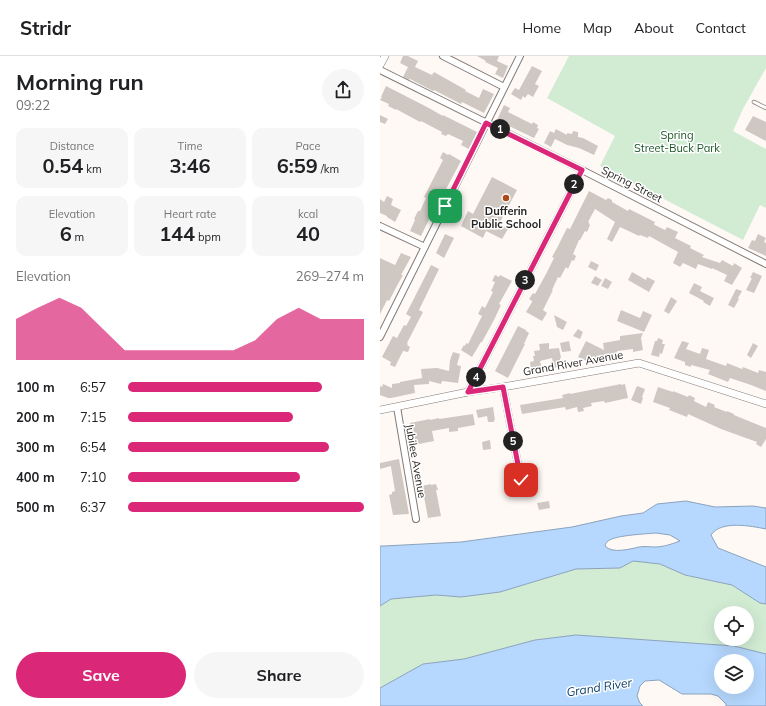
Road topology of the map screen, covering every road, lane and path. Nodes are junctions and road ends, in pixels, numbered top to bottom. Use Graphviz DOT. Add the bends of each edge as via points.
graph roads {
  1 [pos="385,56"];
  2 [pos="442,56"];
  3 [pos="520,56"];
  4 [pos="380,65"];
  5 [pos="380,70"];
  6 [pos="504,87"];
  7 [pos="754,102"];
  8 [pos="766,108"];
  9 [pos="486,123"];
  10 [pos="582,170"];
  11 [pos="380,226"];
  12 [pos="425,247"];
  13 [pos="766,264"];
  14 [pos="380,337"];
  15 [pos="503,387"];
  16 [pos="468,392"];
  17 [pos="766,404"];
  18 [pos="397,407"];
  19 [pos="380,410"];
  20 [pos="521,480"];
  21 [pos="416,519"];
  1 -- 4 [label="street"];
  2 -- 6 [label="street"];
  3 -- 6 [label="street"];
  5 -- 9 [label="street, Spring Street"];
  6 -- 9 [label="street"];
  7 -- 8 [label="lane"];
  9 -- 10 [label="street, Spring Street"];
  9 -- 12 [label="street"];
  10 -- 13 [label="street, Spring Street"];
  10 -- 16 [label="street"];
  11 -- 12 [label="street"];
  12 -- 14 [label="street"];
  15 -- 16 [label="street, Grand River Avenue"];
  15 -- 17 [label="street, Grand River Avenue" via="639,362"];
  15 -- 20 [label="street"];
  16 -- 18 [label="street, Grand River Avenue"];
  18 -- 19 [label="street, Grand River Avenue"];
  18 -- 21 [label="street, Jubilee Avenue"];
}
